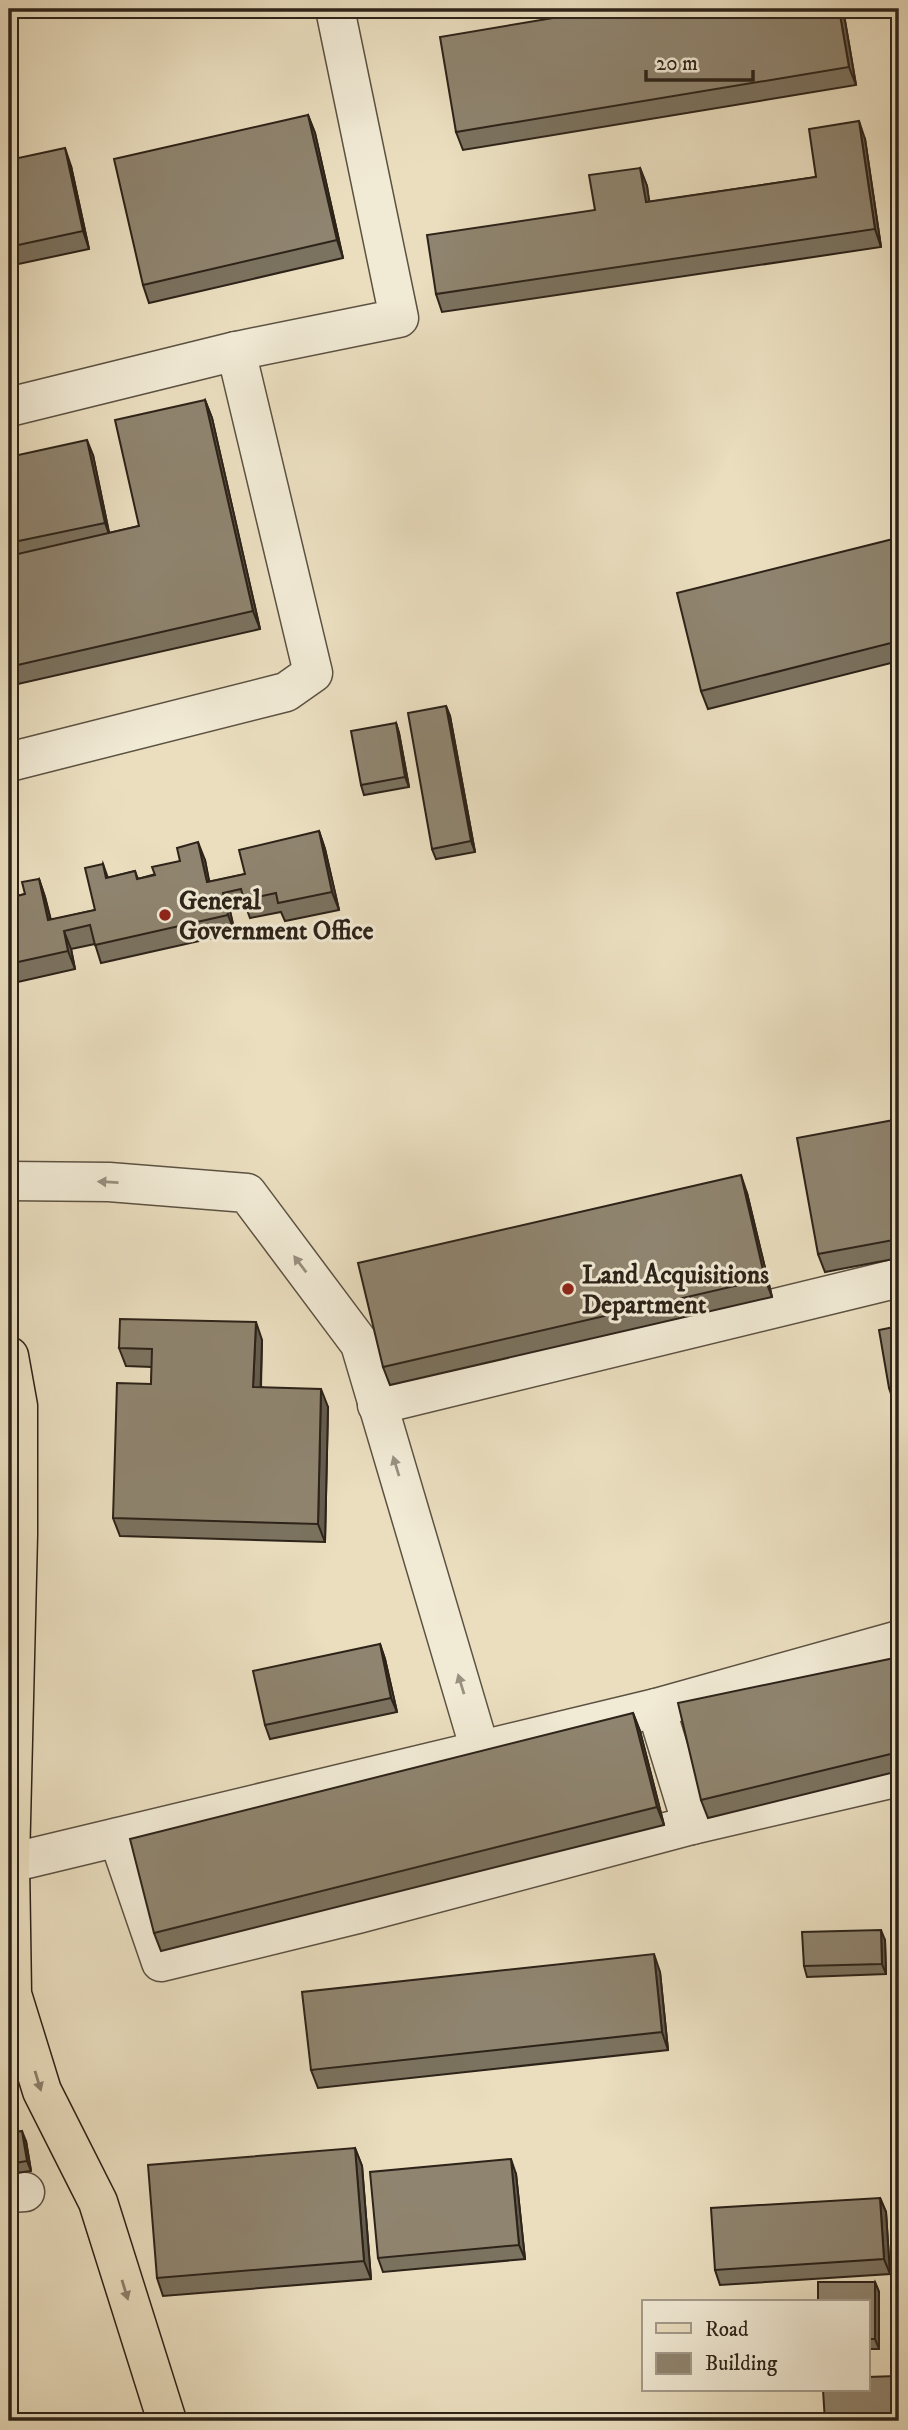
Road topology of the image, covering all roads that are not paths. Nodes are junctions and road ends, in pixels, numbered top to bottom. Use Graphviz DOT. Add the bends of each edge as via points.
graph roads {
  1 [pos="334,9"];
  2 [pos="236,351"];
  3 [pos="9,407"];
  4 [pos="9,762"];
  5 [pos="9,1181"];
  6 [pos="899,1278"];
  7 [pos="9,1356"];
  8 [pos="377,1405"];
  9 [pos="899,1640"];
  10 [pos="656,1708"];
  11 [pos="480,1750"];
  12 [pos="899,1777"];
  13 [pos="692,1825"];
  14 [pos="118,1837"];
  15 [pos="10,1863"];
  16 [pos="167,2421"];
  1 -- 2 [label="lane" via="399,318"];
  2 -- 3 [label="lane"];
  2 -- 4 [label="lane" via="313,673 286,692"];
  8 -- 5 [label="lane, one-way" via="360,1344 247,1193 108,1182"];
  6 -- 8 [label="lane"];
  7 -- 15 [label="main road" via="18,1406"];
  11 -- 8 [label="lane, one-way"];
  9 -- 10 [label="lane"];
  10 -- 11 [label="lane"];
  10 -- 13 [label="lane"];
  11 -- 14 [label="lane"];
  12 -- 13 [label="lane"];
  13 -- 14 [label="lane" via="161,1962"];
  14 -- 15 [label="lane"];
  15 -- 16 [label="main road, one-way" via="12,1994 41,2091 97,2202"];
}
